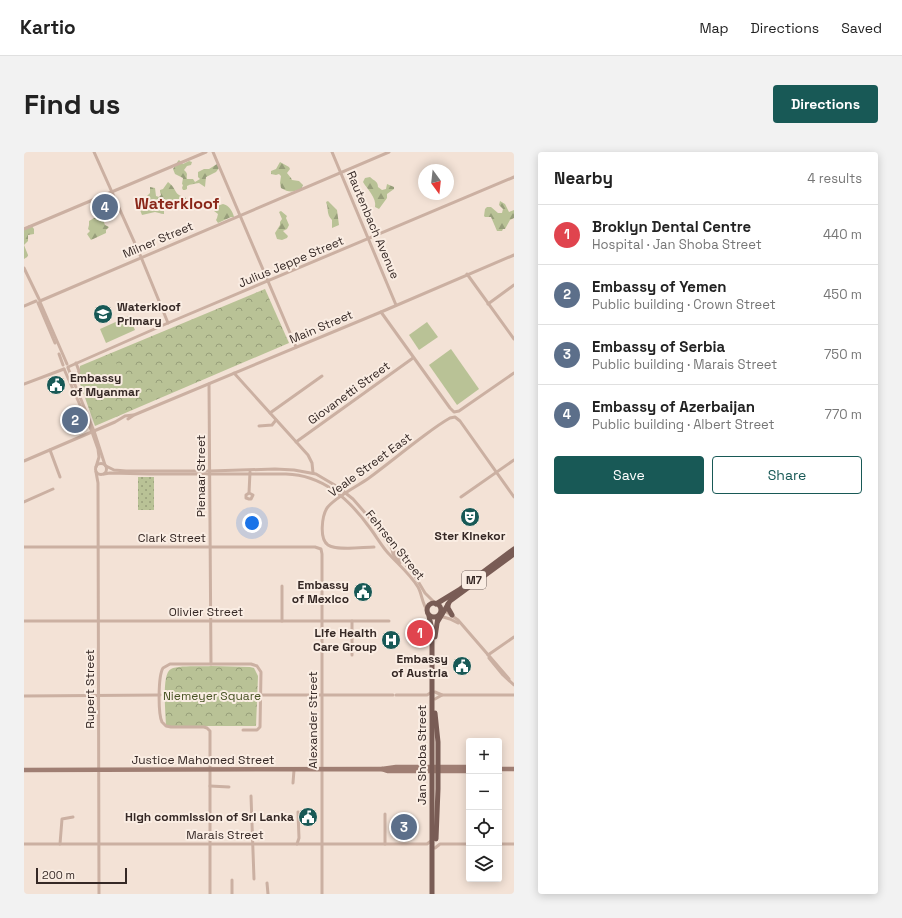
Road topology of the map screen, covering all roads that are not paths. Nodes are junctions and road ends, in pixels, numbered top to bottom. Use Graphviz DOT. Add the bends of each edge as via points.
graph roads {
  1 [pos="94,152"];
  2 [pos="206,152"];
  3 [pos="214,152"];
  4 [pos="332,152"];
  5 [pos="389,152"];
  6 [pos="341,172"];
  7 [pos="514,177"];
  8 [pos="112,192"];
  9 [pos="240,216"];
  10 [pos="24,229"];
  11 [pos="369,238"];
  12 [pos="514,255"];
  13 [pos="141,257"];
  14 [pos="24,268"];
  15 [pos="467,274"];
  16 [pos="268,281"];
  17 [pos="514,285"];
  18 [pos="38,301"];
  19 [pos="488,304"];
  20 [pos="396,305"];
  21 [pos="24,306"];
  22 [pos="381,312"];
  23 [pos="168,323"];
  24 [pos="514,339"];
  25 [pos="296,346"];
  26 [pos="413,358"];
  27 [pos="75,363"];
  28 [pos="65,367"];
  29 [pos="234,373"];
  30 [pos="514,373"];
  31 [pos="322,376"];
  32 [pos="24,384"];
  33 [pos="209,384"];
  34 [pos="73,385"];
  35 [pos="270,414"];
  36 [pos="276,420"];
  37 [pos="259,426"];
  38 [pos="93,431"];
  39 [pos="296,442"];
  40 [pos="50,450"];
  41 [pos="514,460"];
  42 [pos="24,461"];
  43 [pos="105,466"];
  44 [pos="96,467"];
  45 [pos="96,472"];
  46 [pos="250,472"];
  47 [pos="266,472"];
  48 [pos="168,473"];
  49 [pos="210,473"];
  50 [pos="313,473"];
  51 [pos="496,473"];
  52 [pos="103,474"];
  53 [pos="60,477"];
  54 [pos="98,483"];
  55 [pos="53,489"];
  56 [pos="249,493"];
  57 [pos="347,493"];
  58 [pos="342,496"];
  59 [pos="514,497"];
  60 [pos="461,498"];
  61 [pos="24,502"];
  62 [pos="24,547"];
  63 [pos="98,547"];
  64 [pos="210,547"];
  65 [pos="374,547"];
  66 [pos="319,548"];
  67 [pos="392,549"];
  68 [pos="514,549"];
  69 [pos="514,554"];
  70 [pos="404,570"];
  71 [pos="282,586"];
  72 [pos="454,598"];
  73 [pos="435,603"];
  74 [pos="448,603"];
  75 [pos="427,610"];
  76 [pos="440,613"];
  77 [pos="452,615"];
  78 [pos="429,616"];
  79 [pos="24,621"];
  80 [pos="98,621"];
  81 [pos="210,621"];
  82 [pos="282,621"];
  83 [pos="322,621"];
  84 [pos="352,621"];
  85 [pos="389,621"];
  86 [pos="462,625"];
  87 [pos="514,637"];
  88 [pos="352,655"];
  89 [pos="488,655"];
  90 [pos="210,664"];
  91 [pos="514,685"];
  92 [pos="434,692"];
  93 [pos="160,695"];
  94 [pos="261,695"];
  95 [pos="322,695"];
  96 [pos="426,695"];
  97 [pos="442,695"];
  98 [pos="24,696"];
  99 [pos="98,696"];
  100 [pos="514,696"];
  101 [pos="434,699"];
  102 [pos="243,730"];
  103 [pos="466,767"];
  104 [pos="435,769"];
  105 [pos="502,769"];
  106 [pos="514,769"];
  107 [pos="24,770"];
  108 [pos="99,770"];
  109 [pos="210,770"];
  110 [pos="294,770"];
  111 [pos="322,770"];
  112 [pos="466,771"];
  113 [pos="292,783"];
  114 [pos="210,786"];
  115 [pos="229,787"];
  116 [pos="251,796"];
  117 [pos="298,812"];
  118 [pos="385,814"];
  119 [pos="73,817"];
  120 [pos="434,840"];
  121 [pos="24,844"];
  122 [pos="60,844"];
  123 [pos="99,844"];
  124 [pos="210,844"];
  125 [pos="254,844"];
  126 [pos="298,844"];
  127 [pos="322,844"];
  128 [pos="385,844"];
  129 [pos="427,844"];
  130 [pos="440,844"];
  131 [pos="466,844"];
  132 [pos="502,844"];
  133 [pos="514,844"];
  134 [pos="434,848"];
  135 [pos="254,879"];
  136 [pos="232,880"];
  137 [pos="267,883"];
  138 [pos="99,894"];
  139 [pos="210,894"];
  140 [pos="232,894"];
  141 [pos="268,894"];
  142 [pos="322,894"];
  143 [pos="432,894"];
  144 [pos="435,894"];
  1 -- 8 [label="street"];
  2 -- 8 [label="street"];
  3 -- 9 [label="street"];
  4 -- 6 [label="street, Rautenbach Avenue"];
  5 -- 6 [label="street, Milner Street"];
  6 -- 9 [label="street, Milner Street"];
  6 -- 11 [label="street, Rautenbach Avenue"];
  7 -- 11 [label="street, Julius Jeppe Street"];
  8 -- 10 [label="street"];
  8 -- 13 [label="street"];
  9 -- 13 [label="street, Milner Street"];
  9 -- 16 [label="street"];
  11 -- 16 [label="street, Julius Jeppe Street"];
  11 -- 20 [label="street, Rautenbach Avenue"];
  12 -- 15 [label="street, Main Street"];
  13 -- 18 [label="street, Milner Street"];
  13 -- 23 [label="street"];
  14 -- 18 [label="street"];
  15 -- 19 [label="street"];
  15 -- 20 [label="street, Main Street"];
  16 -- 23 [label="street, Julius Jeppe Street"];
  16 -- 25 [label="street"];
  17 -- 19 [label="street"];
  18 -- 21 [label="street, Milner Street"];
  18 -- 28 [label="street"];
  19 -- 24 [label="street"];
  20 -- 22 [label="street, Main Street"];
  22 -- 25 [label="street, Main Street"];
  22 -- 26 [label="street"];
  23 -- 27 [label="street, Julius Jeppe Street"];
  25 -- 29 [label="street, Main Street"];
  26 -- 30 [label="street" via="455,412"];
  26 -- 39 [label="street, Giovanetti Street"];
  27 -- 28 [label="street, Julius Jeppe Street"];
  27 -- 34 [label="street" via="79,371"];
  28 -- 32 [label="street, Julius Jeppe Street"];
  28 -- 34 [label="street"];
  29 -- 33 [label="street, Main Street"];
  29 -- 35 [label="street"];
  31 -- 35 [label="street"];
  33 -- 38 [label="street, Main Street"];
  33 -- 49 [label="street, Pienaar Street"];
  34 -- 38 [label="street"];
  35 -- 36 [label="street"];
  36 -- 37 [label="street" via="272,425"];
  36 -- 39 [label="street"];
  38 -- 40 [label="street, Main Street"];
  38 -- 43 [label="street"];
  38 -- 44 [label="street" via="98,454"];
  39 -- 50 [label="street" via="309,457"];
  40 -- 42 [label="street, Main Street"];
  40 -- 53 [label="street"];
  41 -- 51 [label="street"];
  43 -- 44 [label="street" via="100,464"];
  43 -- 48 [label="street" via="118,471"];
  43 -- 52 [label="street" via="107,471"];
  44 -- 45 [label="street"];
  45 -- 52 [label="street"];
  45 -- 54 [label="street, Rupert Street"];
  46 -- 47 [label="street"];
  46 -- 49 [label="street"];
  46 -- 56 [label="street"];
  47 -- 50 [label="street, Fehrsen Street" via="294,470"];
  47 -- 58 [label="street, Fehrsen Street" via="310,477"];
  48 -- 49 [label="street"];
  48 -- 52 [label="street"];
  49 -- 64 [label="street, Pienaar Street"];
  50 -- 57 [label="street, Fehrsen Street"];
  51 -- 57 [label="street, Veale Street East" via="455,417 443,422"];
  51 -- 59 [label="street"];
  51 -- 60 [label="street"];
  52 -- 54 [label="street, Rupert Street"];
  54 -- 63 [label="street, Rupert Street"];
  55 -- 61 [label="street"];
  57 -- 58 [label="street, Veale Street East"];
  57 -- 67 [label="street, Fehrsen Street" via="374,523"];
  58 -- 65 [label="street, Veale Street East" via="330,505 324,515 325,542 338,548"];
  58 -- 70 [label="street, Fehrsen Street"];
  62 -- 63 [label="street, Clark Street"];
  63 -- 64 [label="street, Clark Street"];
  63 -- 80 [label="street, Rupert Street"];
  64 -- 66 [label="street, Clark Street"];
  64 -- 81 [label="street, Pienaar Street"];
  66 -- 83 [label="street, Alexander Street" via="322,552"];
  67 -- 70 [label="street"];
  67 -- 73 [label="street, Fehrsen Street"];
  68 -- 73 [label="main road, M7" via="460,590"];
  69 -- 72 [label="main road, M7"];
  70 -- 75 [label="street, Fehrsen Street" via="419,589"];
  71 -- 82 [label="street"];
  72 -- 74 [label="main road, M7"];
  72 -- 76 [label="main road, M7" via="449,600"];
  73 -- 75 [label="main road, M7" via="429,605"];
  73 -- 76 [label="main road"];
  74 -- 76 [label="main road, M7"];
  74 -- 77 [label="main road"];
  75 -- 78 [label="main road, M7"];
  76 -- 77 [label="street"];
  76 -- 78 [label="main road" via="433,618"];
  76 -- 86 [label="street"];
  76 -- 92 [label="main road, Jan Shoba Street / M7" via="435,638"];
  77 -- 86 [label="street"];
  78 -- 92 [label="main road, Jan Shoba Street / M7" via="432,630"];
  79 -- 80 [label="street, Olivier Street"];
  80 -- 81 [label="street, Olivier Street"];
  80 -- 99 [label="street, Rupert Street"];
  81 -- 82 [label="street, Olivier Street"];
  81 -- 90 [label="street, Pienaar Street"];
  82 -- 83 [label="street, Olivier Street"];
  83 -- 84 [label="street, Olivier Street"];
  83 -- 95 [label="street, Alexander Street"];
  84 -- 85 [label="street, Olivier Street"];
  84 -- 88 [label="street"];
  86 -- 89 [label="street"];
  87 -- 89 [label="street"];
  89 -- 91 [label="street"];
  90 -- 93 [label="street" via="165,666 160,672"];
  90 -- 94 [label="street" via="256,666 261,672"];
  92 -- 96 [label="street"];
  92 -- 97 [label="street"];
  92 -- 101 [label="main road, Jan Shoba Street / M7"];
  93 -- 99 [label="street"];
  93 -- 109 [label="street" via="160,719 166,726 204,727 209,730"];
  94 -- 95 [label="street"];
  94 -- 102 [label="street" via="260,728"];
  95 -- 96 [label="street"];
  95 -- 111 [label="street, Alexander Street"];
  96 -- 101 [label="street"];
  97 -- 100 [label="street"];
  97 -- 101 [label="street"];
  98 -- 99 [label="street"];
  99 -- 108 [label="street, Rupert Street"];
  101 -- 104 [label="main road, Jan Shoba Street / M7"];
  103 -- 104 [label="main road, Justice Mahomed Street"];
  104 -- 111 [label="main road, Justice Mahomed Street" via="390,767"];
  104 -- 112 [label="main road, Justice Mahomed Street"];
  104 -- 120 [label="main road, Jan Shoba Street / M7"];
  104 -- 120 [label="main road, Jan Shoba Street / M7" via="432,804"];
  105 -- 106 [label="main road"];
  107 -- 108 [label="main road, Justice Mahomed Street"];
  108 -- 109 [label="main road, Justice Mahomed Street"];
  108 -- 123 [label="street, Rupert Street"];
  109 -- 110 [label="main road, Justice Mahomed Street"];
  109 -- 114 [label="street"];
  110 -- 111 [label="main road, Justice Mahomed Street"];
  110 -- 113 [label="street"];
  111 -- 127 [label="street, Alexander Street"];
  114 -- 115 [label="street"];
  114 -- 124 [label="street"];
  116 -- 125 [label="street"];
  117 -- 126 [label="street"];
  118 -- 128 [label="street"];
  119 -- 122 [label="street" via="62,819"];
  120 -- 129 [label="street"];
  120 -- 130 [label="street"];
  120 -- 134 [label="main road, Jan Shoba Street / M7"];
  121 -- 122 [label="street, Marais Street"];
  122 -- 123 [label="street, Marais Street"];
  123 -- 124 [label="street, Marais Street"];
  123 -- 138 [label="street, Rupert Street"];
  124 -- 125 [label="street, Marais Street"];
  124 -- 139 [label="street"];
  125 -- 126 [label="street, Marais Street"];
  125 -- 135 [label="street"];
  126 -- 127 [label="street, Marais Street"];
  127 -- 128 [label="street, Marais Street"];
  127 -- 142 [label="street, Alexander Street"];
  128 -- 129 [label="street, Marais Street"];
  129 -- 134 [label="street"];
  130 -- 131 [label="street"];
  130 -- 134 [label="street"];
  132 -- 133 [label="street"];
  134 -- 143 [label="main road, Jan Shoba Street / M7"];
  134 -- 144 [label="main road, Jan Shoba Street / M7"];
  136 -- 140 [label="street"];
  137 -- 141 [label="street"];
}
